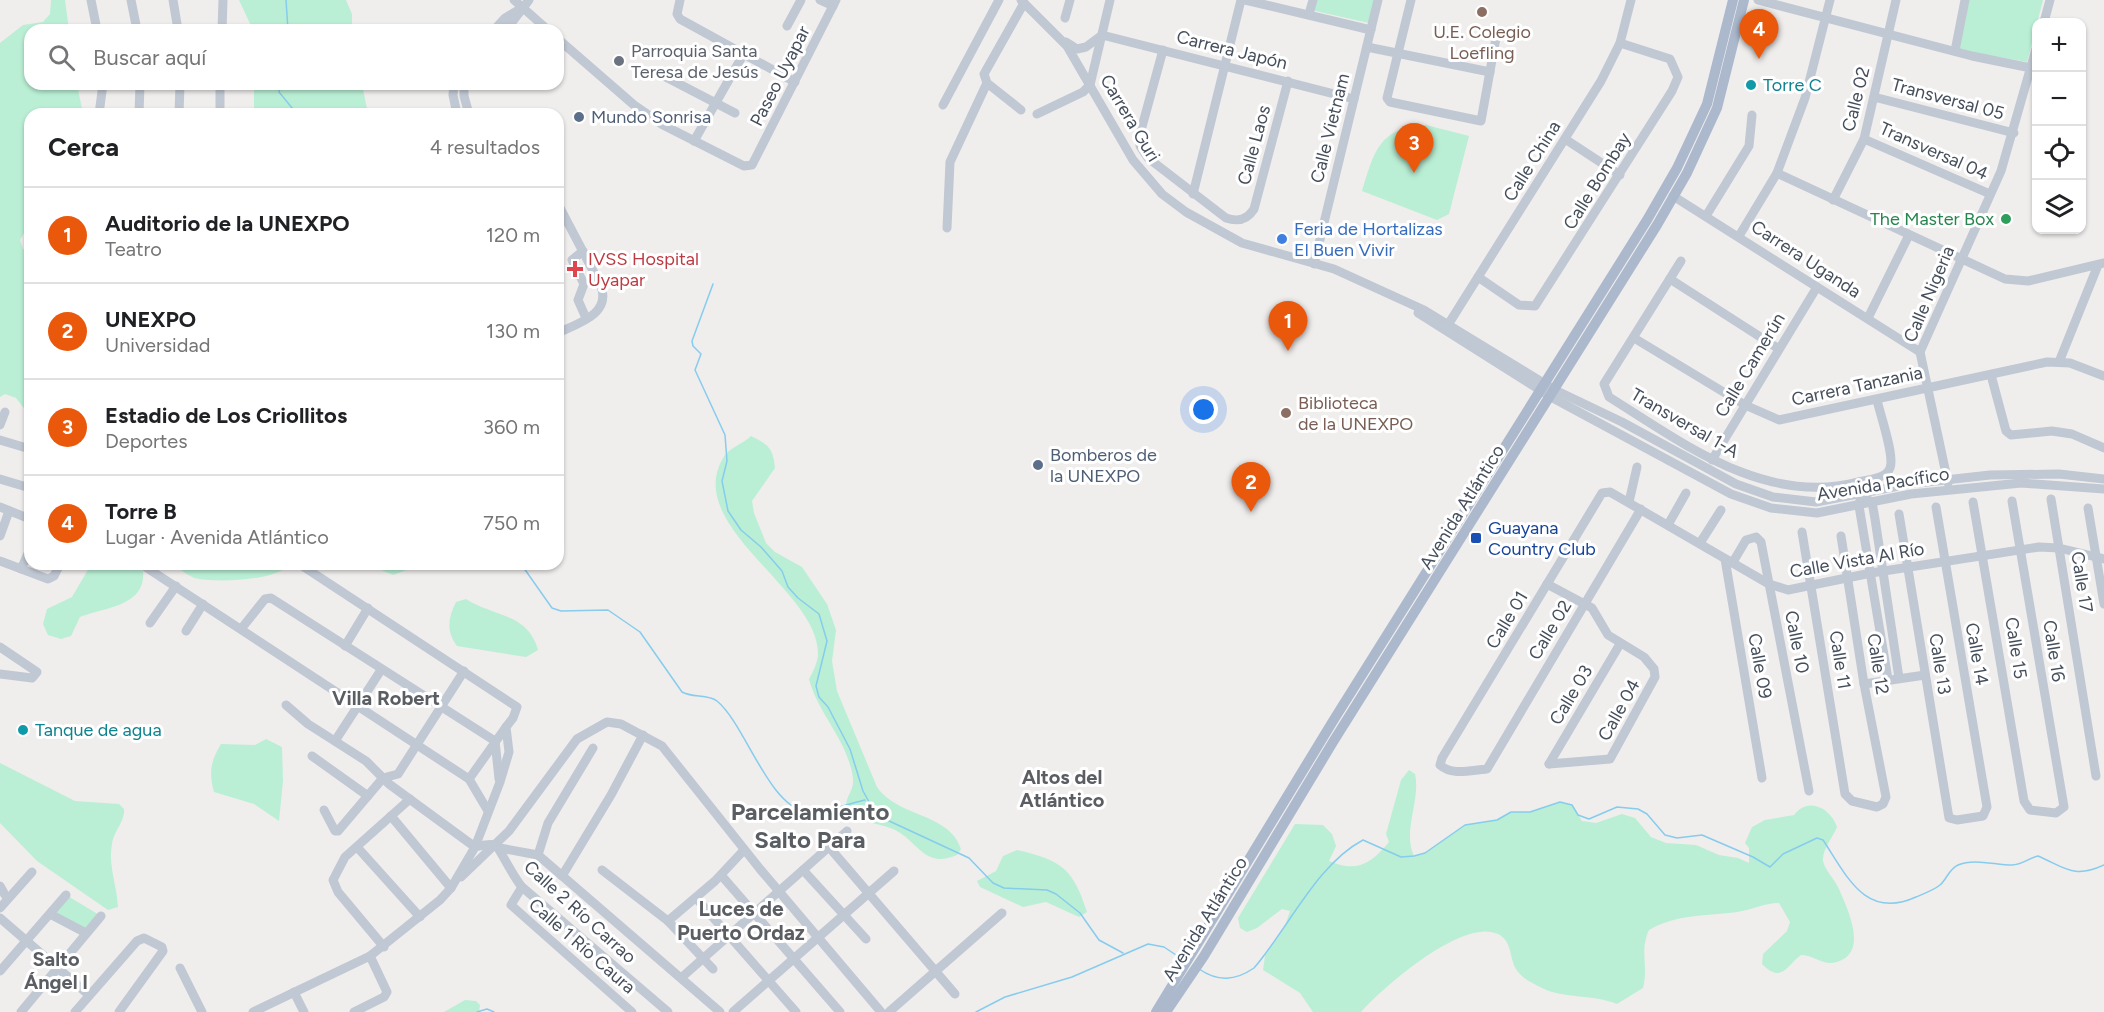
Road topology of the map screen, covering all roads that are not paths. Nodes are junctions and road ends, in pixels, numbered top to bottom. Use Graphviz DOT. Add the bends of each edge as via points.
graph roads {
  1 [pos="91,0"];
  2 [pos="131,0"];
  3 [pos="172,0"];
  4 [pos="223,0"];
  5 [pos="514,0"];
  6 [pos="530,0"];
  7 [pos="680,0"];
  8 [pos="801,0"];
  9 [pos="820,0"];
  10 [pos="999,0"];
  11 [pos="1070,0"];
  12 [pos="1110,0"];
  13 [pos="1243,0"];
  14 [pos="1313,0"];
  15 [pos="1378,0"];
  16 [pos="1411,0"];
  17 [pos="1631,0"];
  18 [pos="1733,0"];
  19 [pos="1744,0"];
  20 [pos="1758,0"];
  21 [pos="1830,0"];
  22 [pos="1896,0"];
  23 [pos="1965,0"];
  24 [pos="2050,0"];
  25 [pos="1022,1"];
  26 [pos="835,3"];
  27 [pos="522,8"];
  28 [pos="1309,14"];
  29 [pos="1826,16"];
  30 [pos="1065,18"];
  31 [pos="2045,18"];
  32 [pos="96,24"];
  33 [pos="136,24"];
  34 [pos="177,24"];
  35 [pos="222,24"];
  36 [pos="500,24"];
  37 [pos="510,24"];
  38 [pos="541,24"];
  39 [pos="787,26"];
  40 [pos="1371,30"];
  41 [pos="1888,33"];
  42 [pos="1102,35"];
  43 [pos="1496,38"];
  44 [pos="1062,40"];
  45 [pos="1620,42"];
  46 [pos="564,44"];
  47 [pos="1367,47"];
  48 [pos="1163,50"];
  49 [pos="1955,51"];
  50 [pos="1398,53"];
  51 [pos="743,55"];
  52 [pos="1225,65"];
  53 [pos="2032,65"];
  54 [pos="2031,68"];
  55 [pos="1490,72"];
  56 [pos="658,73"];
  57 [pos="1288,81"];
  58 [pos="795,82"];
  59 [pos="987,83"];
  60 [pos="1090,86"];
  61 [pos="102,90"];
  62 [pos="140,90"];
  63 [pos="180,90"];
  64 [pos="220,90"];
  65 [pos="454,90"];
  66 [pos="464,90"];
  67 [pos="1874,97"];
  68 [pos="1354,99"];
  69 [pos="716,104"];
  70 [pos="944,105"];
  71 [pos="100,108"];
  72 [pos="139,108"];
  73 [pos="178,108"];
  74 [pos="220,108"];
  75 [pos="455,108"];
  76 [pos="467,108"];
  77 [pos="1021,110"];
  78 [pos="735,113"];
  79 [pos="1037,114"];
  80 [pos="1752,116"];
  81 [pos="2014,133"];
  82 [pos="1565,139"];
  83 [pos="1864,139"];
  84 [pos="694,141"];
  85 [pos="1777,173"];
  86 [pos="1620,175"];
  87 [pos="1193,194"];
  88 [pos="1990,194"];
  89 [pos="1673,196"];
  90 [pos="1833,200"];
  91 [pos="564,215"];
  92 [pos="1706,216"];
  93 [pos="947,228"];
  94 [pos="1909,235"];
  95 [pos="1738,236"];
  96 [pos="583,251"];
  97 [pos="1961,260"];
  98 [pos="1680,261"];
  99 [pos="1314,264"];
  100 [pos="2101,264"];
  101 [pos="1478,277"];
  102 [pos="1670,279"];
  103 [pos="1817,287"];
  104 [pos="586,318"];
  105 [pos="1868,318"];
  106 [pos="1446,327"];
  107 [pos="564,330"];
  108 [pos="1634,338"];
  109 [pos="1779,349"];
  110 [pos="1920,352"];
  111 [pos="2059,362"];
  112 [pos="1991,375"];
  113 [pos="2104,376"];
  114 [pos="1927,388"];
  115 [pos="1548,391"];
  116 [pos="1877,400"];
  117 [pos="1745,405"];
  118 [pos="5,412"];
  119 [pos="0,424"];
  120 [pos="1645,434"];
  121 [pos="0,441"];
  122 [pos="1643,446"];
  123 [pos="24,447"];
  124 [pos="2104,448"];
  125 [pos="1712,460"];
  126 [pos="1637,467"];
  127 [pos="0,479"];
  128 [pos="1947,479"];
  129 [pos="2104,479"];
  130 [pos="24,486"];
  131 [pos="1949,489"];
  132 [pos="2104,489"];
  133 [pos="1602,493"];
  134 [pos="1686,493"];
  135 [pos="1861,494"];
  136 [pos="2051,500"];
  137 [pos="2012,501"];
  138 [pos="1629,502"];
  139 [pos="1872,502"];
  140 [pos="1973,502"];
  141 [pos="1858,506"];
  142 [pos="1936,507"];
  143 [pos="2088,508"];
  144 [pos="4,509"];
  145 [pos="1641,509"];
  146 [pos="1721,510"];
  147 [pos="1899,514"];
  148 [pos="24,517"];
  149 [pos="1669,523"];
  150 [pos="1802,532"];
  151 [pos="0,536"];
  152 [pos="1841,536"];
  153 [pos="1700,543"];
  154 [pos="2060,548"];
  155 [pos="2021,550"];
  156 [pos="1983,556"];
  157 [pos="2100,558"];
  158 [pos="1729,560"];
  159 [pos="0,561"];
  160 [pos="24,562"];
  161 [pos="1944,562"];
  162 [pos="1908,568"];
  163 [pos="21,569"];
  164 [pos="24,570"];
  165 [pos="24,570"];
  166 [pos="56,570"];
  167 [pos="162,570"];
  168 [pos="309,570"];
  169 [pos="1884,572"];
  170 [pos="1871,573"];
  171 [pos="1849,578"];
  172 [pos="1547,584"];
  173 [pos="1769,584"];
  174 [pos="1811,585"];
  175 [pos="176,586"];
  176 [pos="203,604"];
  177 [pos="2104,604"];
  178 [pos="1584,605"];
  179 [pos="368,608"];
  180 [pos="150,623"];
  181 [pos="240,629"];
  182 [pos="186,631"];
  183 [pos="1620,644"];
  184 [pos="345,646"];
  185 [pos="0,647"];
  186 [pos="381,670"];
  187 [pos="464,671"];
  188 [pos="0,674"];
  189 [pos="1924,675"];
  190 [pos="1899,678"];
  191 [pos="1888,679"];
  192 [pos="1864,684"];
  193 [pos="286,705"];
  194 [pos="358,706"];
  195 [pos="440,708"];
  196 [pos="506,727"];
  197 [pos="643,735"];
  198 [pos="334,741"];
  199 [pos="495,741"];
  200 [pos="418,745"];
  201 [pos="593,748"];
  202 [pos="312,756"];
  203 [pos="1610,759"];
  204 [pos="1487,769"];
  205 [pos="2096,776"];
  206 [pos="383,778"];
  207 [pos="1762,778"];
  208 [pos="469,779"];
  209 [pos="500,782"];
  210 [pos="1809,791"];
  211 [pos="368,796"];
  212 [pos="1886,797"];
  213 [pos="410,799"];
  214 [pos="2024,801"];
  215 [pos="324,810"];
  216 [pos="488,811"];
  217 [pos="392,816"];
  218 [pos="1949,818"];
  219 [pos="847,831"];
  220 [pos="497,846"];
  221 [pos="357,847"];
  222 [pos="474,847"];
  223 [pos="829,847"];
  224 [pos="744,850"];
  225 [pos="538,855"];
  226 [pos="602,870"];
  227 [pos="803,870"];
  228 [pos="894,871"];
  229 [pos="32,872"];
  230 [pos="721,875"];
  231 [pos="562,876"];
  232 [pos="454,884"];
  233 [pos="522,887"];
  234 [pos="779,891"];
  235 [pos="868,893"];
  236 [pos="66,895"];
  237 [pos="696,898"];
  238 [pos="0,908"];
  239 [pos="1002,913"];
  240 [pos="50,914"];
  241 [pos="753,914"];
  242 [pos="844,914"];
  243 [pos="101,916"];
  244 [pos="420,917"];
  245 [pos="0,918"];
  246 [pos="668,921"];
  247 [pos="86,933"];
  248 [pos="728,936"];
  249 [pos="819,937"];
  250 [pos="866,939"];
  251 [pos="27,941"];
  252 [pos="384,947"];
  253 [pos="370,956"];
  254 [pos="703,957"];
  255 [pos="794,959"];
  256 [pos="57,968"];
  257 [pos="180,968"];
  258 [pos="713,969"];
  259 [pos="935,970"];
  260 [pos="0,971"];
  261 [pos="681,978"];
  262 [pos="1183,978"];
  263 [pos="768,981"];
  264 [pos="294,992"];
  265 [pos="955,994"];
  266 [pos="89,995"];
  267 [pos="657,1003"];
  268 [pos="21,1012"];
  269 [pos="75,1012"];
  270 [pos="119,1012"];
  271 [pos="202,1012"];
  272 [pos="254,1012"];
  273 [pos="304,1012"];
  274 [pos="354,1012"];
  275 [pos="632,1012"];
  276 [pos="650,1012"];
  277 [pos="668,1012"];
  278 [pos="720,1012"];
  279 [pos="733,1012"];
  280 [pos="796,1012"];
  281 [pos="840,1012"];
  282 [pos="881,1012"];
  283 [pos="889,1012"];
  284 [pos="1156,1012"];
  285 [pos="1167,1012"];
  1 -- 32 [label="street"];
  2 -- 33 [label="street"];
  3 -- 34 [label="street"];
  4 -- 35 [label="street"];
  5 -- 27 [label="street"];
  6 -- 27 [label="street"];
  7 -- 51 [label="street" via="680,20"];
  8 -- 39 [label="street"];
  9 -- 26 [label="street"];
  10 -- 70 [label="street"];
  11 -- 30 [label="street"];
  12 -- 42 [label="street"];
  13 -- 28 [label="street"];
  13 -- 52 [label="street"];
  14 -- 28 [label="street"];
  15 -- 40 [label="street, Calle Vietnam"];
  16 -- 50 [label="street"];
  17 -- 45 [label="street, Calle China"];
  18 -- 115 [label="main road, Avenida Atlántico" via="1707,104 1677,168"];
  19 -- 89 [label="main road, Avenida Atlántico" via="1718,108"];
  20 -- 29 [label="street"];
  21 -- 29 [label="street"];
  22 -- 41 [label="street, Calle 02"];
  23 -- 49 [label="street"];
  24 -- 31 [label="street"];
  25 -- 44 [label="street, Carrera Guri"];
  25 -- 59 [label="street" via="984,74"];
  26 -- 58 [label="street, Paseo Uyapar"];
  27 -- 36 [label="street"];
  27 -- 37 [label="street"];
  27 -- 38 [label="street"];
  28 -- 40 [label="street"];
  29 -- 41 [label="street"];
  29 -- 85 [label="street" via="1805,98"];
  40 -- 47 [label="street, Calle Vietnam"];
  41 -- 49 [label="street"];
  41 -- 67 [label="street, Calle 02"];
  42 -- 44 [label="street" via="1077,49"];
  42 -- 48 [label="street, Carrera Japón"];
  42 -- 60 [label="street"];
  43 -- 55 [label="street"];
  44 -- 60 [label="street, Carrera Guri"];
  45 -- 82 [label="street, Calle China"];
  45 -- 86 [label="street, Calle Bombay" via="1670,59 1678,77"];
  46 -- 84 [label="street" via="634,105"];
  47 -- 50 [label="street"];
  47 -- 68 [label="street, Calle Vietnam"];
  48 -- 52 [label="street, Carrera Japón"];
  48 -- 87 [label="street" via="1140,146 1148,158"];
  49 -- 54 [label="street"];
  50 -- 55 [label="street"];
  50 -- 55 [label="street" via="1388,101 1479,122 1483,119"];
  51 -- 58 [label="street"];
  51 -- 69 [label="street"];
  52 -- 57 [label="street, Carrera Japón"];
  52 -- 87 [label="street"];
  53 -- 54 [label="street, Calle Nigeria"];
  54 -- 81 [label="street, Calle Nigeria"];
  56 -- 69 [label="street"];
  57 -- 68 [label="street, Carrera Japón"];
  57 -- 87 [label="street, Calle Laos" via="1250,216 1236,221 1226,218"];
  58 -- 84 [label="street, Paseo Uyapar" via="752,165 744,166"];
  59 -- 77 [label="street"];
  59 -- 93 [label="street" via="950,162"];
  60 -- 79 [label="street"];
  60 -- 99 [label="street, Carrera Guri" via="1116,135 1162,194 1233,239"];
  61 -- 71 [label="street"];
  62 -- 72 [label="street"];
  63 -- 73 [label="street"];
  64 -- 74 [label="street"];
  65 -- 75 [label="street"];
  66 -- 76 [label="street"];
  67 -- 81 [label="street, Transversal 05"];
  67 -- 83 [label="street, Calle 02"];
  68 -- 99 [label="street, Calle Vietnam"];
  69 -- 78 [label="street"];
  69 -- 84 [label="street"];
  80 -- 92 [label="street" via="1749,146"];
  81 -- 88 [label="street, Calle Nigeria"];
  82 -- 86 [label="street"];
  82 -- 101 [label="street, Calle China"];
  83 -- 88 [label="street, Transversal 04"];
  83 -- 90 [label="street, Calle 02"];
  85 -- 90 [label="street"];
  85 -- 95 [label="street"];
  86 -- 101 [label="street, Calle Bombay" via="1535,306 1520,304"];
  88 -- 97 [label="street, Calle Nigeria"];
  89 -- 92 [label="street, Carrera Uganda"];
  89 -- 115 [label="main road, Avenida Atlántico"];
  90 -- 94 [label="street"];
  91 -- 96 [label="street"];
  92 -- 95 [label="street, Carrera Uganda"];
  94 -- 97 [label="street"];
  94 -- 105 [label="street"];
  95 -- 103 [label="street, Carrera Uganda"];
  96 -- 104 [label="street" via="572,260 584,284 578,300"];
  96 -- 104 [label="street" via="604,299 601,309"];
  97 -- 100 [label="street" via="2017,281"];
  97 -- 110 [label="street, Calle Nigeria"];
  98 -- 102 [label="street"];
  99 -- 106 [label="street, Carrera Guri" via="1334,269 1396,298"];
  100 -- 111 [label="street"];
  101 -- 106 [label="street, Calle China"];
  102 -- 108 [label="street"];
  102 -- 109 [label="street"];
  103 -- 105 [label="street, Carrera Uganda"];
  103 -- 109 [label="street, Calle Camerún"];
  104 -- 107 [label="street"];
  105 -- 110 [label="street, Carrera Uganda"];
  106 -- 115 [label="street, Carrera Guri"];
  108 -- 117 [label="street, Carrera Tanzania"];
  108 -- 125 [label="street, Transversal 1-A" via="1604,384 1605,391"];
  109 -- 117 [label="street, Calle Camerún"];
  110 -- 114 [label="street, Calle Nigeria"];
  111 -- 112 [label="street, Carrera Tanzania"];
  111 -- 113 [label="street, Carrera Tanzania"];
  112 -- 114 [label="street, Carrera Tanzania"];
  112 -- 124 [label="street" via="2006,431 2011,435 2052,431 2072,434"];
  114 -- 116 [label="street, Carrera Tanzania"];
  114 -- 128 [label="street, Calle Nigeria"];
  115 -- 120 [label="street, Avenida Pacífico"];
  115 -- 122 [label="street, Avenida Pacífico"];
  115 -- 262 [label="main road, Avenida Atlántico"];
  116 -- 117 [label="street, Carrera Tanzania" via="1779,420"];
  116 -- 125 [label="street, Transversal 1-A" via="1891,467 1881,476 1850,484 1806,487 1741,474"];
  117 -- 125 [label="street, Calle Camerún"];
  118 -- 119 [label="street"];
  120 -- 122 [label="street"];
  120 -- 135 [label="street, Avenida Pacífico" via="1736,484 1773,497 1816,502"];
  121 -- 123 [label="street"];
  122 -- 141 [label="street, Avenida Pacífico" via="1731,494 1761,505 1817,513"];
  126 -- 138 [label="street"];
  127 -- 130 [label="street"];
  128 -- 129 [label="street, Avenida Pacífico" via="2020,473"];
  128 -- 131 [label="street, Calle Nigeria"];
  128 -- 135 [label="street, Avenida Pacífico"];
  131 -- 132 [label="street, Avenida Pacífico" via="2021,483"];
  131 -- 139 [label="street, Avenida Pacífico"];
  133 -- 138 [label="street, Calle Vista Al Río" via="1610,492"];
  133 -- 172 [label="street, Calle 01"];
  134 -- 149 [label="street"];
  135 -- 139 [label="street"];
  135 -- 141 [label="street"];
  136 -- 154 [label="street, Calle 17"];
  137 -- 155 [label="street, Calle 16"];
  138 -- 145 [label="street, Calle Vista Al Río"];
  139 -- 141 [label="street, Avenida Pacífico"];
  139 -- 169 [label="street"];
  140 -- 156 [label="street, Calle 15"];
  141 -- 170 [label="street"];
  142 -- 161 [label="street, Calle 14"];
  143 -- 157 [label="street"];
  144 -- 148 [label="street"];
  144 -- 151 [label="street"];
  145 -- 149 [label="street, Calle Vista Al Río"];
  145 -- 178 [label="street, Calle 02"];
  146 -- 153 [label="street"];
  147 -- 162 [label="street, Calle 13"];
  149 -- 153 [label="street, Calle Vista Al Río"];
  150 -- 174 [label="street, Calle 11"];
  152 -- 171 [label="street, Calle 12"];
  153 -- 158 [label="street, Calle Vista Al Río"];
  154 -- 155 [label="street, Calle Vista Al Río"];
  154 -- 157 [label="street, Calle Vista Al Río"];
  154 -- 205 [label="street, Calle 17"];
  155 -- 156 [label="street, Calle Vista Al Río"];
  155 -- 214 [label="street, Calle 16" via="2064,807 2056,813 2030,810"];
  156 -- 161 [label="street, Calle Vista Al Río"];
  156 -- 214 [label="street, Calle 15"];
  157 -- 177 [label="street"];
  158 -- 173 [label="street, Calle Vista Al Río"];
  158 -- 173 [label="street, Calle 10" via="1746,540 1756,537 1764,546"];
  158 -- 207 [label="street, Calle 09"];
  159 -- 163 [label="street"];
  160 -- 163 [label="street"];
  161 -- 162 [label="street, Calle Vista Al Río"];
  161 -- 218 [label="street, Calle 14" via="1988,807 1983,816"];
  162 -- 169 [label="street, Calle Vista Al Río"];
  162 -- 189 [label="street, Calle 13"];
  163 -- 165 [label="street"];
  164 -- 166 [label="street" via="51,578"];
  167 -- 175 [label="street"];
  168 -- 179 [label="street"];
  169 -- 170 [label="street, Calle Vista Al Río"];
  169 -- 190 [label="street"];
  170 -- 171 [label="street, Calle Vista Al Río"];
  170 -- 191 [label="street"];
  171 -- 174 [label="street, Calle Vista Al Río"];
  171 -- 192 [label="street, Calle 12"];
  172 -- 178 [label="street"];
  172 -- 204 [label="street, Calle 01" via="1440,765 1450,772"];
  173 -- 174 [label="street, Calle Vista Al Río" via="1788,590"];
  173 -- 210 [label="street, Calle 10"];
  174 -- 212 [label="street, Calle 11" via="1845,794 1852,801 1877,807"];
  175 -- 176 [label="street"];
  175 -- 180 [label="street"];
  176 -- 181 [label="street"];
  176 -- 182 [label="street"];
  178 -- 183 [label="street" via="1592,608 1608,635"];
  178 -- 204 [label="street, Calle 02"];
  179 -- 184 [label="street"];
  179 -- 187 [label="street"];
  181 -- 184 [label="street" via="271,598"];
  181 -- 194 [label="street"];
  183 -- 203 [label="street, Calle 04" via="1644,657 1655,677"];
  183 -- 203 [label="street, Calle 03" via="1550,764"];
  184 -- 186 [label="street"];
  185 -- 188 [label="street" via="37,672 32,678"];
  186 -- 194 [label="street"];
  186 -- 195 [label="street"];
  187 -- 195 [label="street"];
  187 -- 196 [label="street" via="517,707"];
  189 -- 190 [label="street"];
  189 -- 218 [label="street, Calle 13"];
  190 -- 191 [label="street"];
  191 -- 192 [label="street"];
  192 -- 212 [label="street, Calle 12"];
  193 -- 198 [label="street"];
  194 -- 198 [label="street"];
  194 -- 200 [label="street"];
  195 -- 199 [label="street"];
  195 -- 200 [label="street"];
  196 -- 199 [label="street"];
  196 -- 209 [label="street" via="509,752"];
  197 -- 220 [label="street" via="607,722 577,739"];
  197 -- 224 [label="street" via="662,746"];
  197 -- 231 [label="street" via="612,795"];
  198 -- 206 [label="street"];
  199 -- 208 [label="street"];
  199 -- 209 [label="street"];
  200 -- 206 [label="street" via="396,776"];
  200 -- 208 [label="street"];
  201 -- 225 [label="street" via="548,823"];
  202 -- 211 [label="street"];
  206 -- 211 [label="street"];
  206 -- 213 [label="street"];
  208 -- 216 [label="street"];
  209 -- 216 [label="street"];
  211 -- 215 [label="street" via="336,832"];
  213 -- 217 [label="street"];
  213 -- 222 [label="street"];
  216 -- 222 [label="street"];
  217 -- 221 [label="street"];
  217 -- 232 [label="street"];
  219 -- 223 [label="street"];
  220 -- 222 [label="street"];
  220 -- 225 [label="street"];
  220 -- 232 [label="street"];
  220 -- 233 [label="street, Calle 2 Río Carrao" via="507,869"];
  221 -- 244 [label="street"];
  221 -- 252 [label="street" via="339,865 333,883"];
  222 -- 232 [label="street"];
  223 -- 227 [label="street"];
  223 -- 235 [label="street"];
  224 -- 230 [label="street"];
  224 -- 234 [label="street"];
  225 -- 231 [label="street"];
  226 -- 246 [label="street"];
  227 -- 234 [label="street"];
  227 -- 242 [label="street"];
  228 -- 235 [label="street"];
  229 -- 238 [label="street"];
  230 -- 237 [label="street"];
  230 -- 241 [label="street"];
  231 -- 261 [label="street"];
  232 -- 244 [label="street"];
  233 -- 267 [label="street, Calle 2 Río Carrao"];
  233 -- 275 [label="street, Calle 1 Río Caura" via="511,905"];
  234 -- 241 [label="street"];
  234 -- 249 [label="street"];
  235 -- 242 [label="street"];
  235 -- 259 [label="street"];
  236 -- 240 [label="street"];
  237 -- 246 [label="street"];
  237 -- 248 [label="street"];
  239 -- 259 [label="street"];
  240 -- 247 [label="street"];
  240 -- 251 [label="street"];
  241 -- 248 [label="street"];
  241 -- 255 [label="street"];
  242 -- 249 [label="street"];
  242 -- 250 [label="street"];
  243 -- 247 [label="street"];
  244 -- 252 [label="street"];
  245 -- 251 [label="street"];
  246 -- 254 [label="street"];
  247 -- 256 [label="street"];
  248 -- 254 [label="street"];
  248 -- 263 [label="street"];
  249 -- 255 [label="street"];
  249 -- 282 [label="street"];
  251 -- 256 [label="street"];
  251 -- 260 [label="street"];
  252 -- 253 [label="street"];
  253 -- 264 [label="street"];
  253 -- 274 [label="street" via="387,988 384,997"];
  254 -- 258 [label="street"];
  254 -- 261 [label="street"];
  255 -- 263 [label="street"];
  255 -- 281 [label="street"];
  256 -- 266 [label="street"];
  256 -- 268 [label="street"];
  257 -- 271 [label="street"];
  259 -- 265 [label="street"];
  259 -- 283 [label="street"];
  261 -- 278 [label="street"];
  262 -- 284 [label="main road, Avenida Atlántico"];
  262 -- 285 [label="main road, Avenida Atlántico"];
  263 -- 279 [label="street"];
  263 -- 280 [label="street"];
  264 -- 272 [label="street"];
  264 -- 273 [label="street"];
  266 -- 269 [label="street"];
  266 -- 270 [label="street" via="136,940 144,938 162,947 163,951"];
  267 -- 276 [label="street"];
  267 -- 277 [label="street, Calle 2 Río Carrao"];
}
